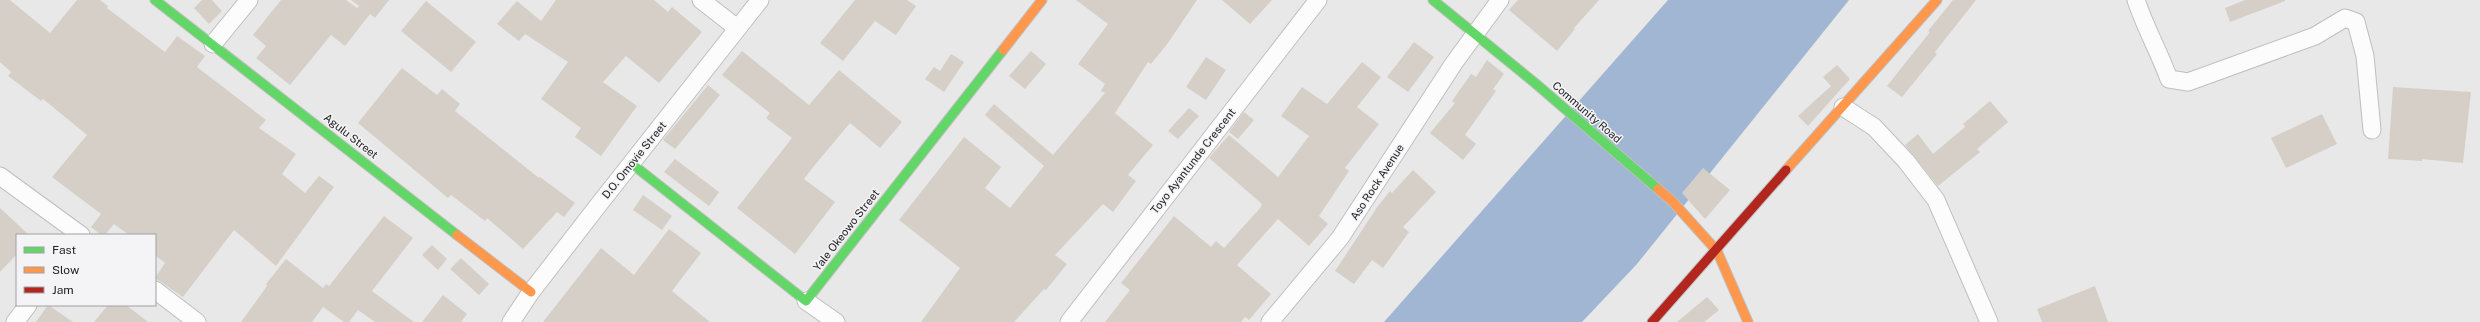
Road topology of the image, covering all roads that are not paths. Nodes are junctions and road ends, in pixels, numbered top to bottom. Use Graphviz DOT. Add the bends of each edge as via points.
graph roads {
  1 [pos="155,0"];
  2 [pos="249,0"];
  3 [pos="701,0"];
  4 [pos="760,0"];
  5 [pos="1042,0"];
  6 [pos="1318,0"];
  7 [pos="1434,0"];
  8 [pos="1500,0"];
  9 [pos="1937,0"];
  10 [pos="2136,0"];
  11 [pos="737,28"];
  12 [pos="1474,35"];
  13 [pos="213,44"];
  14 [pos="1843,107"];
  15 [pos="2372,130"];
  16 [pos="632,164"];
  17 [pos="0,176"];
  18 [pos="80,234"];
  19 [pos="1717,251"];
  20 [pos="156,291"];
  21 [pos="531,292"];
  22 [pos="806,301"];
  23 [pos="27,306"];
  24 [pos="15,322"];
  25 [pos="197,322"];
  26 [pos="511,322"];
  27 [pos="836,322"];
  28 [pos="1068,322"];
  29 [pos="1270,322"];
  30 [pos="1652,322"];
  31 [pos="1748,322"];
  32 [pos="1989,322"];
  1 -- 13 [label="street, Agulu Street"];
  2 -- 13 [label="street"];
  3 -- 11 [label="street"];
  4 -- 11 [label="street, D.O. Omovie Street"];
  5 -- 22 [label="street, Yale Okeowo Street"];
  6 -- 28 [label="street, Toyo Ayantunde Crescent"];
  7 -- 12 [label="street, Community Road"];
  8 -- 12 [label="street, Aso Rock Avenue"];
  9 -- 14 [label="street"];
  10 -- 15 [label="street" via="2144,26 2153,39 2169,79 2188,82 2315,36 2345,18 2356,22 2365,56"];
  11 -- 16 [label="street, D.O. Omovie Street"];
  12 -- 19 [label="street, Community Road" via="1535,83 1672,201"];
  12 -- 29 [label="street, Aso Rock Avenue" via="1340,238"];
  13 -- 21 [label="street, Agulu Street"];
  14 -- 19 [label="street"];
  14 -- 32 [label="street" via="1874,127 1906,161 1936,200"];
  16 -- 21 [label="street, D.O. Omovie Street"];
  16 -- 22 [label="street"];
  17 -- 18 [label="street"];
  19 -- 30 [label="street"];
  19 -- 31 [label="street, Community Road"];
  20 -- 25 [label="street"];
  21 -- 26 [label="street, D.O. Omovie Street"];
  22 -- 27 [label="street"];
  23 -- 24 [label="street"];
}
